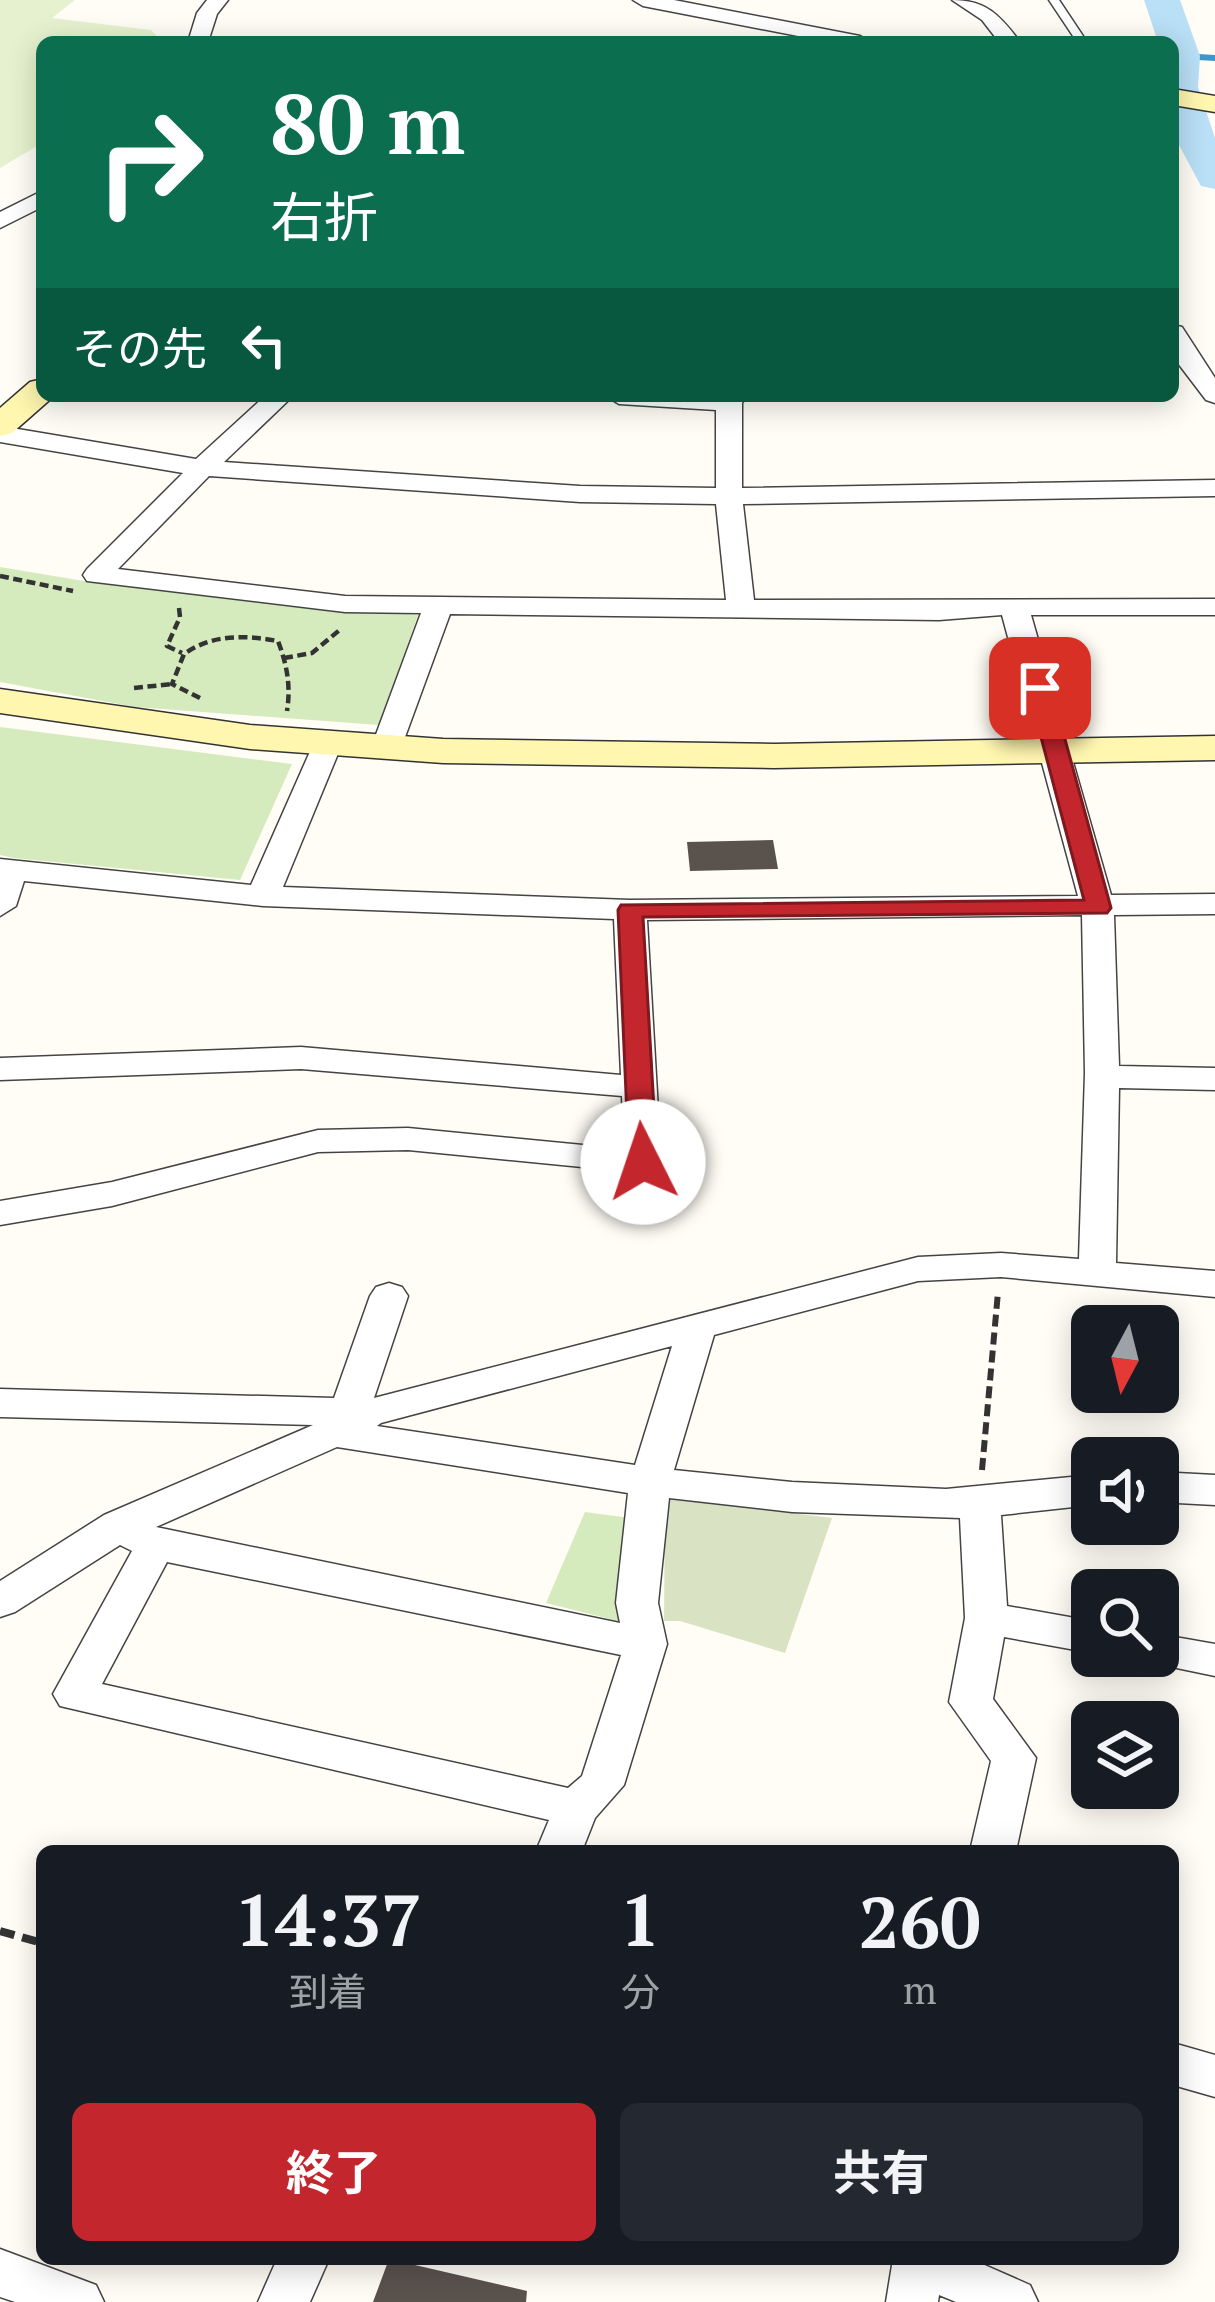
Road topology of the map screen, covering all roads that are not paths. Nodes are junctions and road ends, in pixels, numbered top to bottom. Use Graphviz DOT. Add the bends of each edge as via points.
graph roads {
  1 [pos="218,0"];
  2 [pos="643,0"];
  3 [pos="962,0"];
  4 [pos="1054,0"];
  5 [pos="200,36"];
  6 [pos="813,36"];
  7 [pos="1005,36"];
  8 [pos="1078,36"];
  9 [pos="1179,98"];
  10 [pos="1215,104"];
  11 [pos="0,201"];
  12 [pos="36,205"];
  13 [pos="36,205"];
  14 [pos="0,221"];
  15 [pos="1179,344"];
  16 [pos="1179,393"];
  17 [pos="36,394"];
  18 [pos="274,402"];
  19 [pos="731,402"];
  20 [pos="0,430"];
  21 [pos="202,468"];
  22 [pos="1215,488"];
  23 [pos="729,496"];
  24 [pos="1014,606"];
  25 [pos="438,607"];
  26 [pos="1215,607"];
  27 [pos="741,610"];
  28 [pos="0,701"];
  29 [pos="314,730"];
  30 [pos="386,748"];
  31 [pos="1215,748"];
  32 [pos="1056,751"];
  33 [pos="6,870"];
  34 [pos="262,896"];
  35 [pos="1215,904"];
  36 [pos="0,906"];
  37 [pos="1098,908"];
  38 [pos="630,910"];
  39 [pos="0,1069"];
  40 [pos="1102,1073"];
  41 [pos="1215,1079"];
  42 [pos="637,1087"];
  43 [pos="0,1213"];
  44 [pos="1097,1273"];
  45 [pos="1215,1284"];
  46 [pos="388,1296"];
  47 [pos="697,1328"];
  48 [pos="0,1403"];
  49 [pos="351,1419"];
  50 [pos="650,1483"];
  51 [pos="1179,1488"];
  52 [pos="1215,1490"];
  53 [pos="1071,1493"];
  54 [pos="980,1504"];
  55 [pos="138,1536"];
  56 [pos="0,1601"];
  57 [pos="986,1618"];
  58 [pos="1071,1633"];
  59 [pos="646,1644"];
  60 [pos="1179,1654"];
  61 [pos="1215,1660"];
  62 [pos="576,1808"];
  63 [pos="562,1845"];
  64 [pos="994,1845"];
  65 [pos="1179,2066"];
  66 [pos="1215,2076"];
  67 [pos="299,2265"];
  68 [pos="0,2273"];
  69 [pos="916,2274"];
  70 [pos="78,2302"];
  71 [pos="284,2302"];
  72 [pos="1012,2302"];
  1 -- 5 [label="street"];
  2 -- 6 [label="street" via="720,24"];
  3 -- 7 [label="street"];
  4 -- 8 [label="lane"];
  9 -- 10 [label="street"];
  11 -- 12 [label="street"];
  13 -- 14 [label="street"];
  15 -- 16 [label="street" via="1215,394"];
  17 -- 20 [label="street"];
  18 -- 21 [label="street"];
  19 -- 23 [label="street"];
  20 -- 21 [label="street"];
  21 -- 23 [label="street"];
  21 -- 25 [label="street" via="97,575"];
  22 -- 23 [label="street"];
  23 -- 27 [label="street"];
  24 -- 26 [label="street"];
  24 -- 27 [label="street"];
  24 -- 32 [label="street"];
  25 -- 27 [label="street"];
  25 -- 30 [label="street"];
  28 -- 29 [label="street"];
  29 -- 30 [label="street"];
  29 -- 34 [label="street"];
  30 -- 32 [label="street"];
  31 -- 32 [label="street"];
  32 -- 37 [label="street"];
  33 -- 34 [label="street"];
  33 -- 36 [label="street"];
  34 -- 38 [label="street"];
  35 -- 37 [label="street"];
  37 -- 38 [label="street"];
  37 -- 40 [label="street"];
  38 -- 42 [label="street"];
  39 -- 42 [label="street" via="301,1058"];
  40 -- 41 [label="street"];
  40 -- 44 [label="street"];
  42 -- 43 [label="street" via="643,1162 408,1139 318,1141 112,1195"];
  44 -- 45 [label="street"];
  44 -- 47 [label="street" via="1001,1264 918,1269"];
  46 -- 49 [label="street"];
  47 -- 49 [label="street"];
  47 -- 50 [label="street"];
  48 -- 49 [label="street"];
  49 -- 50 [label="street"];
  49 -- 55 [label="street"];
  50 -- 54 [label="street"];
  50 -- 59 [label="street" via="637,1603"];
  51 -- 52 [label="street"];
  53 -- 54 [label="street"];
  54 -- 57 [label="street"];
  55 -- 56 [label="street"];
  55 -- 59 [label="street"];
  55 -- 62 [label="street" via="75,1694"];
  57 -- 58 [label="street"];
  57 -- 64 [label="street" via="971,1702 1014,1758"];
  59 -- 62 [label="street" via="602,1785"];
  60 -- 61 [label="street"];
  62 -- 63 [label="street"];
  65 -- 66 [label="street"];
  67 -- 71 [label="street"];
  68 -- 70 [label="street"];
  69 -- 72 [label="street"];
}
